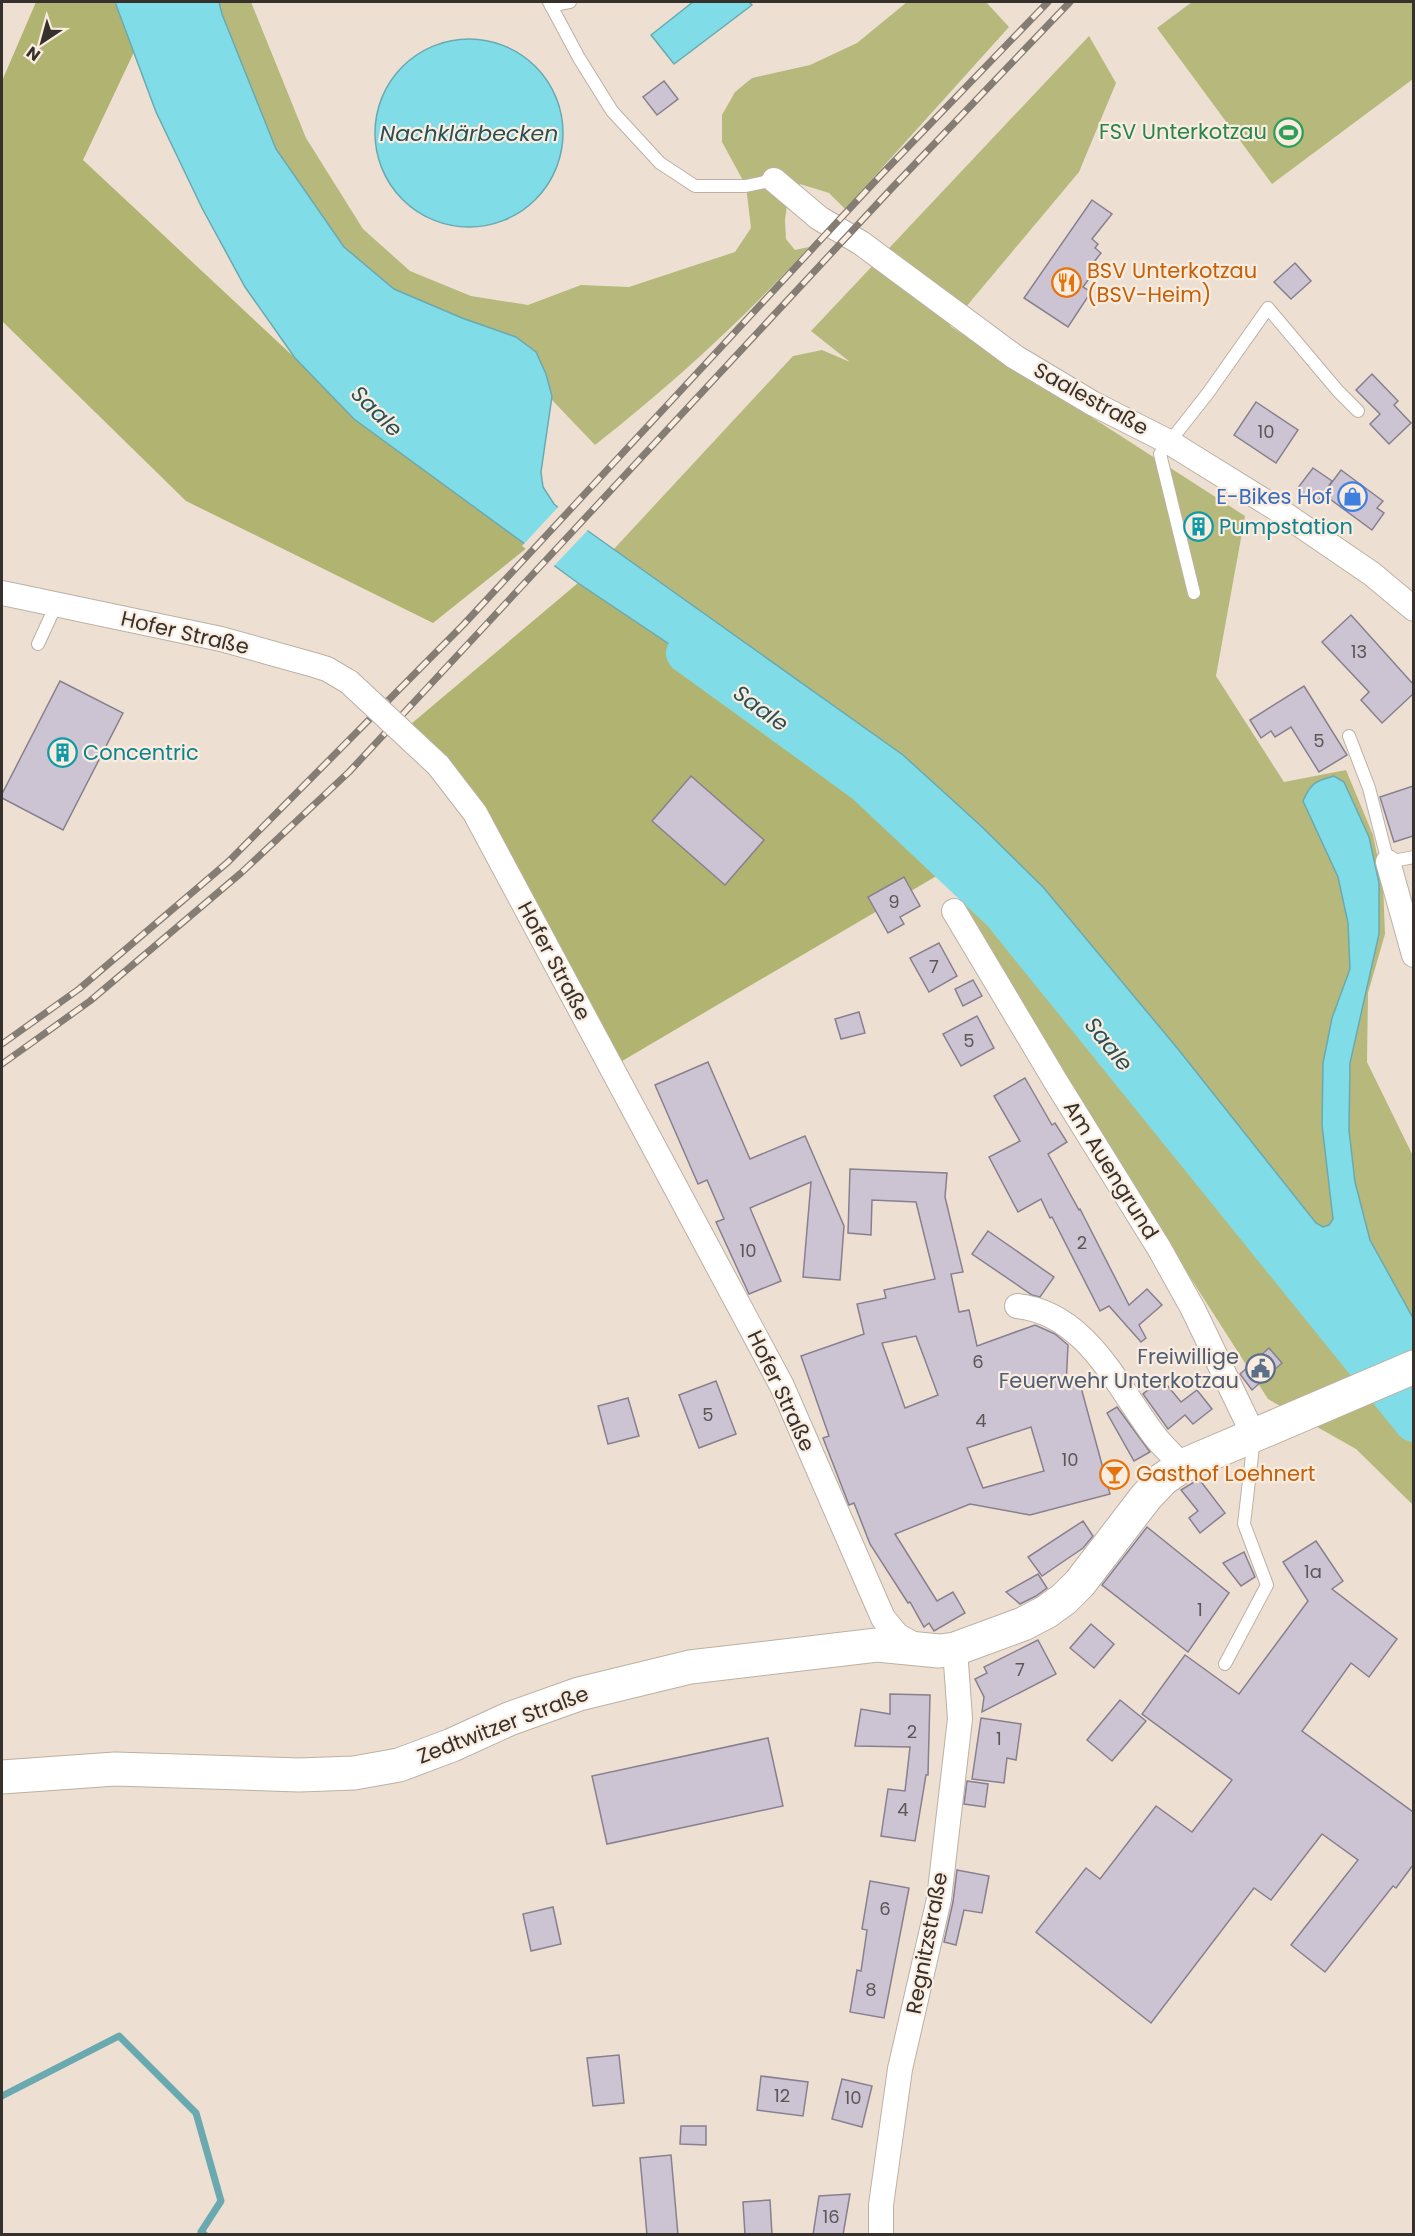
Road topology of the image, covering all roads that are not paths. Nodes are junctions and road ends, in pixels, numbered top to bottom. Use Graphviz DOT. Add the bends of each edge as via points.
graph roads {
  1 [pos="570,2"];
  2 [pos="550,4"];
  3 [pos="774,180"];
  4 [pos="1358,411"];
  5 [pos="1169,442"];
  6 [pos="2,593"];
  7 [pos="1194,594"];
  8 [pos="56,605"];
  9 [pos="1413,609"];
  10 [pos="38,644"];
  11 [pos="1349,736"];
  12 [pos="1413,858"];
  13 [pos="1388,862"];
  14 [pos="954,911"];
  15 [pos="1413,956"];
  16 [pos="1017,1306"];
  17 [pos="1413,1367"];
  18 [pos="1268,1429"];
  19 [pos="1182,1466"];
  20 [pos="872,1594"];
  21 [pos="855,1647"];
  22 [pos="941,1650"];
  23 [pos="1225,1664"];
  24 [pos="2,1777"];
  25 [pos="881,2235"];
  1 -- 2 [label="lane"];
  2 -- 3 [label="lane" via="612,111 660,163 695,186 746,186"];
  3 -- 5 [label="street, Saalestraße" via="819,218 861,243 1016,357 1092,403"];
  4 -- 5 [label="lane" via="1268,308"];
  5 -- 7 [label="lane" via="1160,454"];
  5 -- 9 [label="street, Saalestraße" via="1372,574"];
  6 -- 8 [label="street, Hofer Straße"];
  8 -- 10 [label="lane"];
  8 -- 20 [label="street, Hofer Straße, bridge" via="221,639 327,669 349,682 438,765 475,813 771,1365"];
  11 -- 13 [label="lane" via="1369,788"];
  12 -- 13 [label="lane"];
  13 -- 15 [label="street"];
  14 -- 18 [label="street, Am Auengrund"];
  16 -- 19 [label="street" via="1050,1314 1069,1327 1111,1370 1154,1435"];
  17 -- 18 [label="street, Zedtwitzer Straße"];
  18 -- 19 [label="street, Zedtwitzer Straße"];
  18 -- 23 [label="lane" via="1244,1524 1267,1586"];
  19 -- 22 [label="street, Zedtwitzer Straße" via="1146,1497 1064,1599 1023,1624"];
  20 -- 21 [label="street, Hofer Straße" via="872,1629"];
  20 -- 22 [label="street, Hofer Straße" via="883,1618 897,1635 909,1644"];
  21 -- 22 [label="street, Zedtwitzer Straße"];
  21 -- 24 [label="street, Zedtwitzer Straße" via="690,1667 579,1694 399,1765 354,1773 115,1769"];
  22 -- 25 [label="street, Regnitzstraße" via="960,1719 939,1899 900,2069 881,2205"];
}
